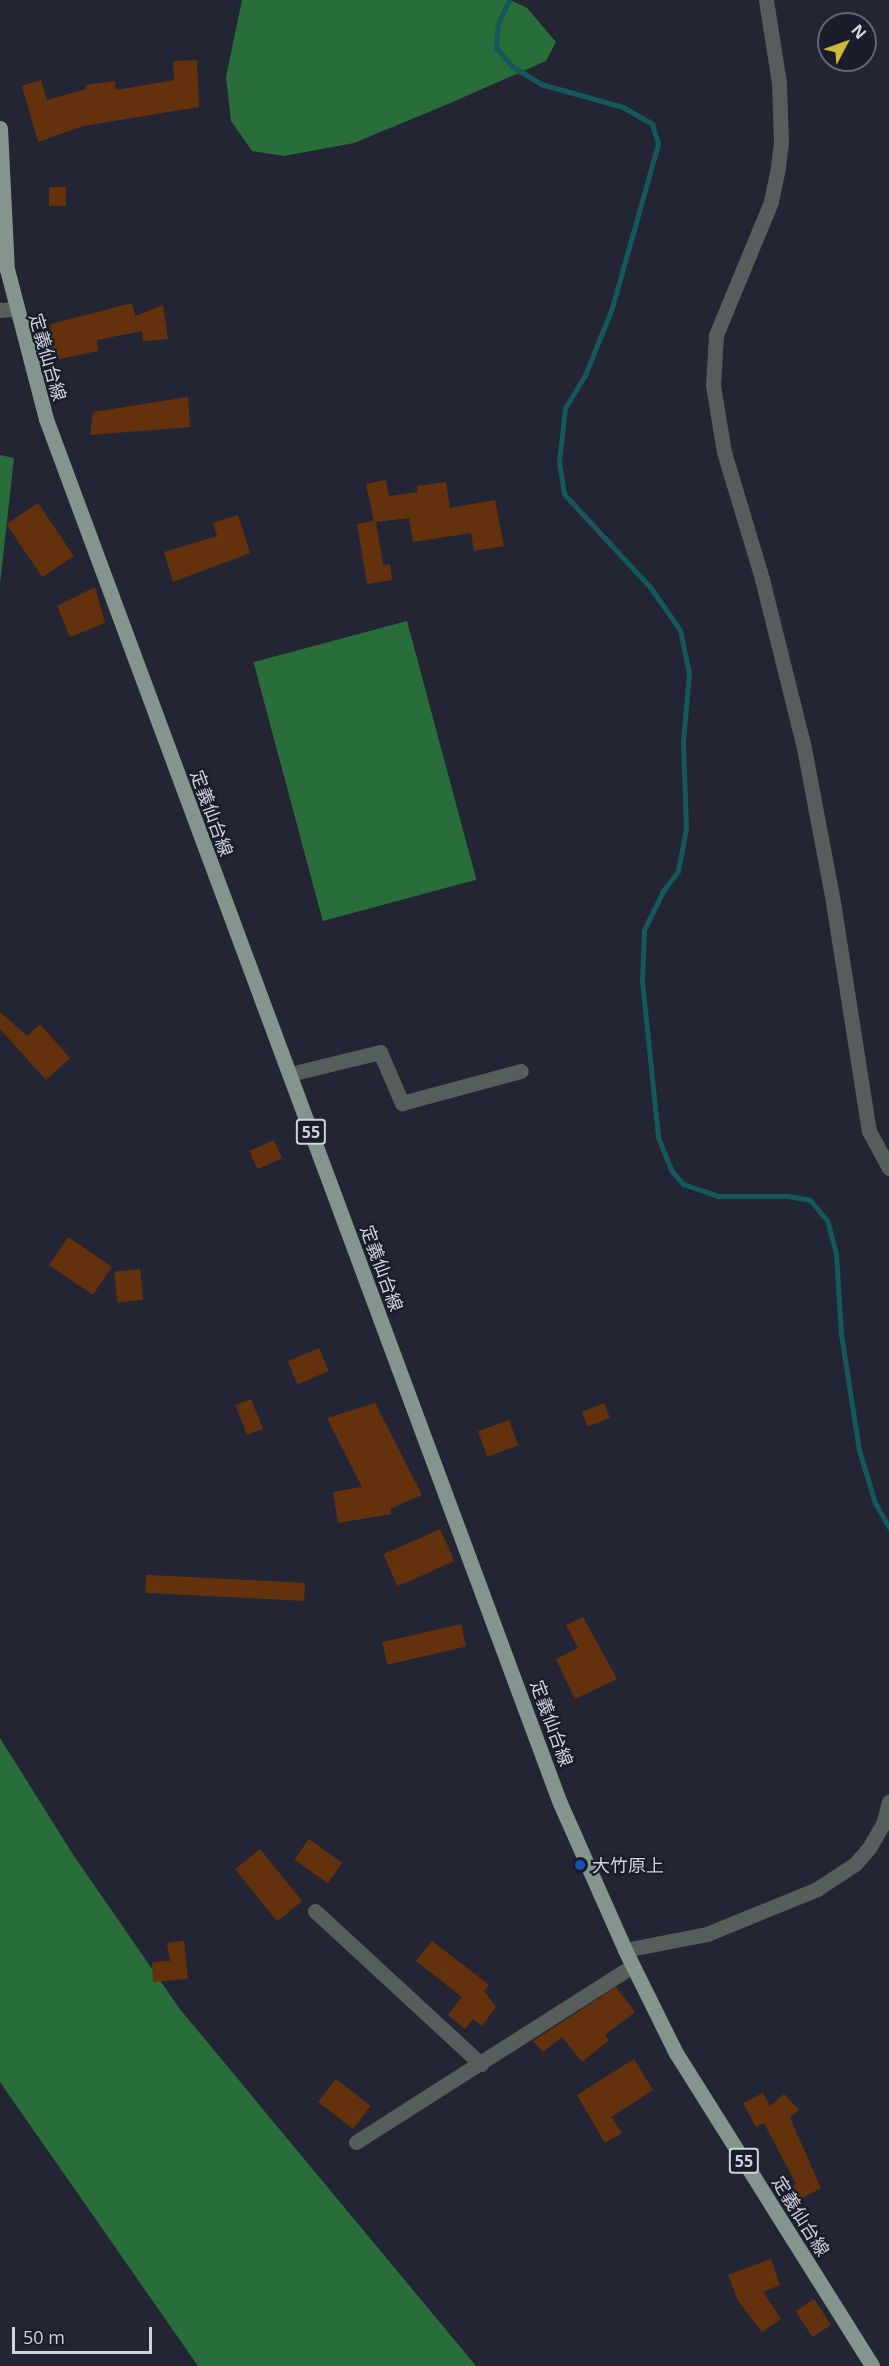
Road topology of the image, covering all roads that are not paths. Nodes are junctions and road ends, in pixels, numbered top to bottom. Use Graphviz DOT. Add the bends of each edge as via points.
graph roads {
  1 [pos="766,0"];
  2 [pos="0,128"];
  3 [pos="7,309"];
  4 [pos="521,1071"];
  5 [pos="290,1074"];
  6 [pos="889,1168"];
  7 [pos="889,1802"];
  8 [pos="315,1911"];
  9 [pos="625,1950"];
  10 [pos="632,1966"];
  11 [pos="481,2064"];
  12 [pos="356,2142"];
  13 [pos="873,2366"];
  1 -- 6 [label="street" via="779,83 779,160 771,202 716,335 713,386 724,452 762,579 804,748 869,1131"];
  2 -- 3 [label="main road, 定義仙台線 / 55"];
  3 -- 5 [label="main road, 定義仙台線 / 55"];
  4 -- 5 [label="street" via="402,1103 380,1052"];
  5 -- 9 [label="main road, 定義仙台線 / 55" via="560,1803"];
  7 -- 9 [label="street" via="883,1824 869,1848 855,1864 817,1888 707,1934"];
  8 -- 11 [label="street"];
  9 -- 10 [label="main road, 定義仙台線 / 55"];
  10 -- 11 [label="street"];
  10 -- 13 [label="main road, 定義仙台線 / 55" via="676,2053"];
  11 -- 12 [label="street"];
}
